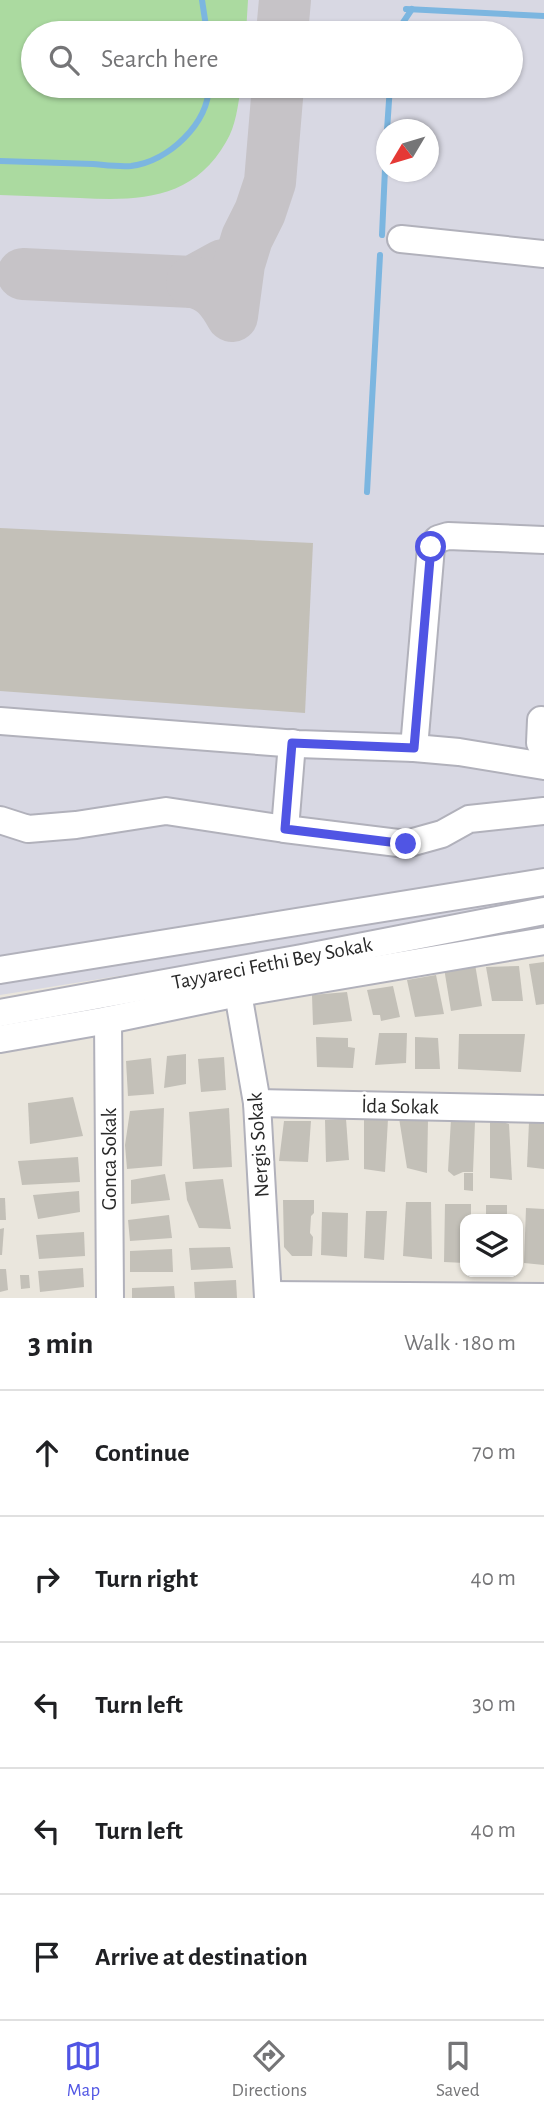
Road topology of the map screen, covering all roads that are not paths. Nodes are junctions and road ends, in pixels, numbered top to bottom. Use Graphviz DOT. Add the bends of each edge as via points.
graph roads {
  1 [pos="401,239"];
  2 [pos="544,254"];
  3 [pos="544,540"];
  4 [pos="541,720"];
  5 [pos="0,721"];
  6 [pos="292,743"];
  7 [pos="414,748"];
  8 [pos="544,751"];
  9 [pos="544,766"];
  10 [pos="543,803"];
  11 [pos="0,820"];
  12 [pos="285,829"];
  13 [pos="544,882"];
  14 [pos="544,911"];
  15 [pos="544,942"];
  16 [pos="0,970"];
  17 [pos="238,993"];
  18 [pos="0,1013"];
  19 [pos="108,1020"];
  20 [pos="0,1039"];
  21 [pos="257,1103"];
  22 [pos="544,1109"];
  23 [pos="268,1296"];
  24 [pos="544,1297"];
  25 [pos="110,1298"];
  1 -- 2 [label="street"];
  3 -- 7 [label="street" via="448,536 431,547"];
  4 -- 8 [label="street"];
  5 -- 6 [label="street"];
  6 -- 7 [label="street"];
  6 -- 12 [label="street"];
  7 -- 9 [label="street"];
  10 -- 12 [label="street" via="469,819 442,834 406,844"];
  11 -- 12 [label="street" via="28,829 166,811"];
  13 -- 16 [label="street"];
  14 -- 18 [label="street, Tayyareci Fethi Bey Sokak"];
  15 -- 17 [label="street, Tayyareci Fethi Bey Sokak"];
  17 -- 19 [label="street, Tayyareci Fethi Bey Sokak"];
  17 -- 21 [label="street, Nergis Sokak"];
  19 -- 20 [label="street, Tayyareci Fethi Bey Sokak"];
  19 -- 25 [label="street, Gonca Sokak"];
  21 -- 22 [label="street, İda Sokak"];
  21 -- 23 [label="street, Nergis Sokak"];
  23 -- 24 [label="street"];
}
